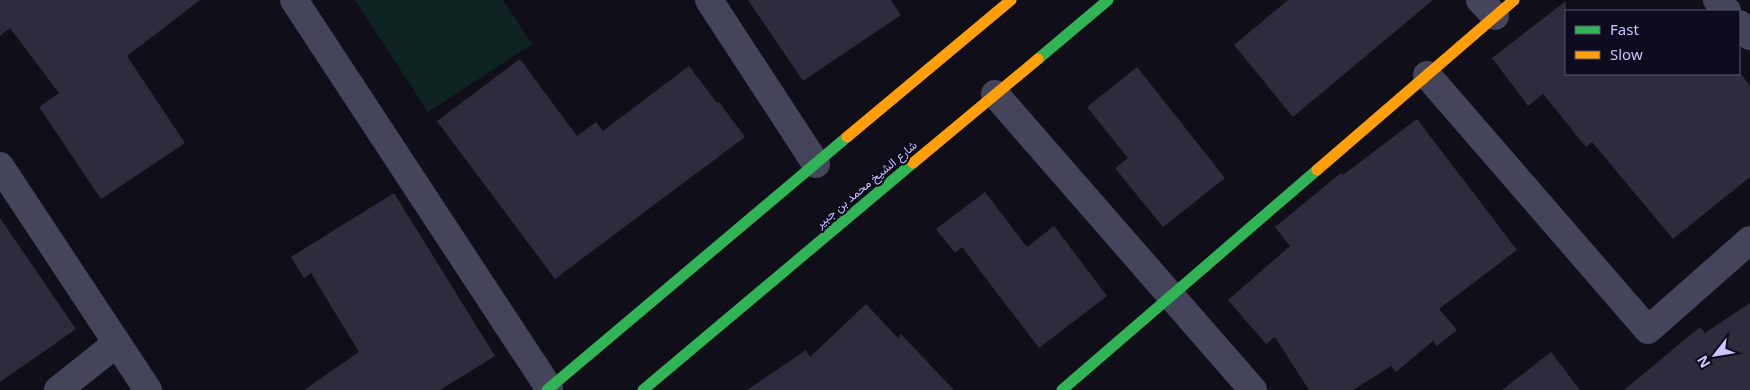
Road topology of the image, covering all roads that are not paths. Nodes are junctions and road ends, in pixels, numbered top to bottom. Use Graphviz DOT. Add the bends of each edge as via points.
graph roads {
  1 [pos="294,0"];
  2 [pos="709,0"];
  3 [pos="1011,0"];
  4 [pos="1108,0"];
  5 [pos="1717,0"];
  6 [pos="1496,5"];
  7 [pos="1726,10"];
  8 [pos="1740,25"];
  9 [pos="1750,36"];
  10 [pos="1427,75"];
  11 [pos="995,94"];
  12 [pos="816,164"];
  13 [pos="0,166"];
  14 [pos="1750,240"];
  15 [pos="1171,296"];
  16 [pos="117,343"];
  17 [pos="548,389"];
  18 [pos="58,390"];
  19 [pos="148,390"];
  20 [pos="643,390"];
  21 [pos="1062,390"];
  22 [pos="1254,390"];
  1 -- 17 [label="street"];
  2 -- 12 [label="street"];
  3 -- 12 [label="main road"];
  4 -- 11 [label="main road, شارع الشيخ محمد بن جبير"];
  5 -- 7 [label="street"];
  6 -- 10 [label="main road"];
  8 -- 9 [label="street"];
  10 -- 14 [label="street" via="1648,330"];
  10 -- 15 [label="main road"];
  11 -- 15 [label="street"];
  11 -- 20 [label="main road, شارع الشيخ محمد بن جبير"];
  12 -- 17 [label="main road"];
  13 -- 16 [label="street"];
  15 -- 21 [label="main road"];
  15 -- 22 [label="street"];
  16 -- 18 [label="street"];
  16 -- 19 [label="street"];
}
